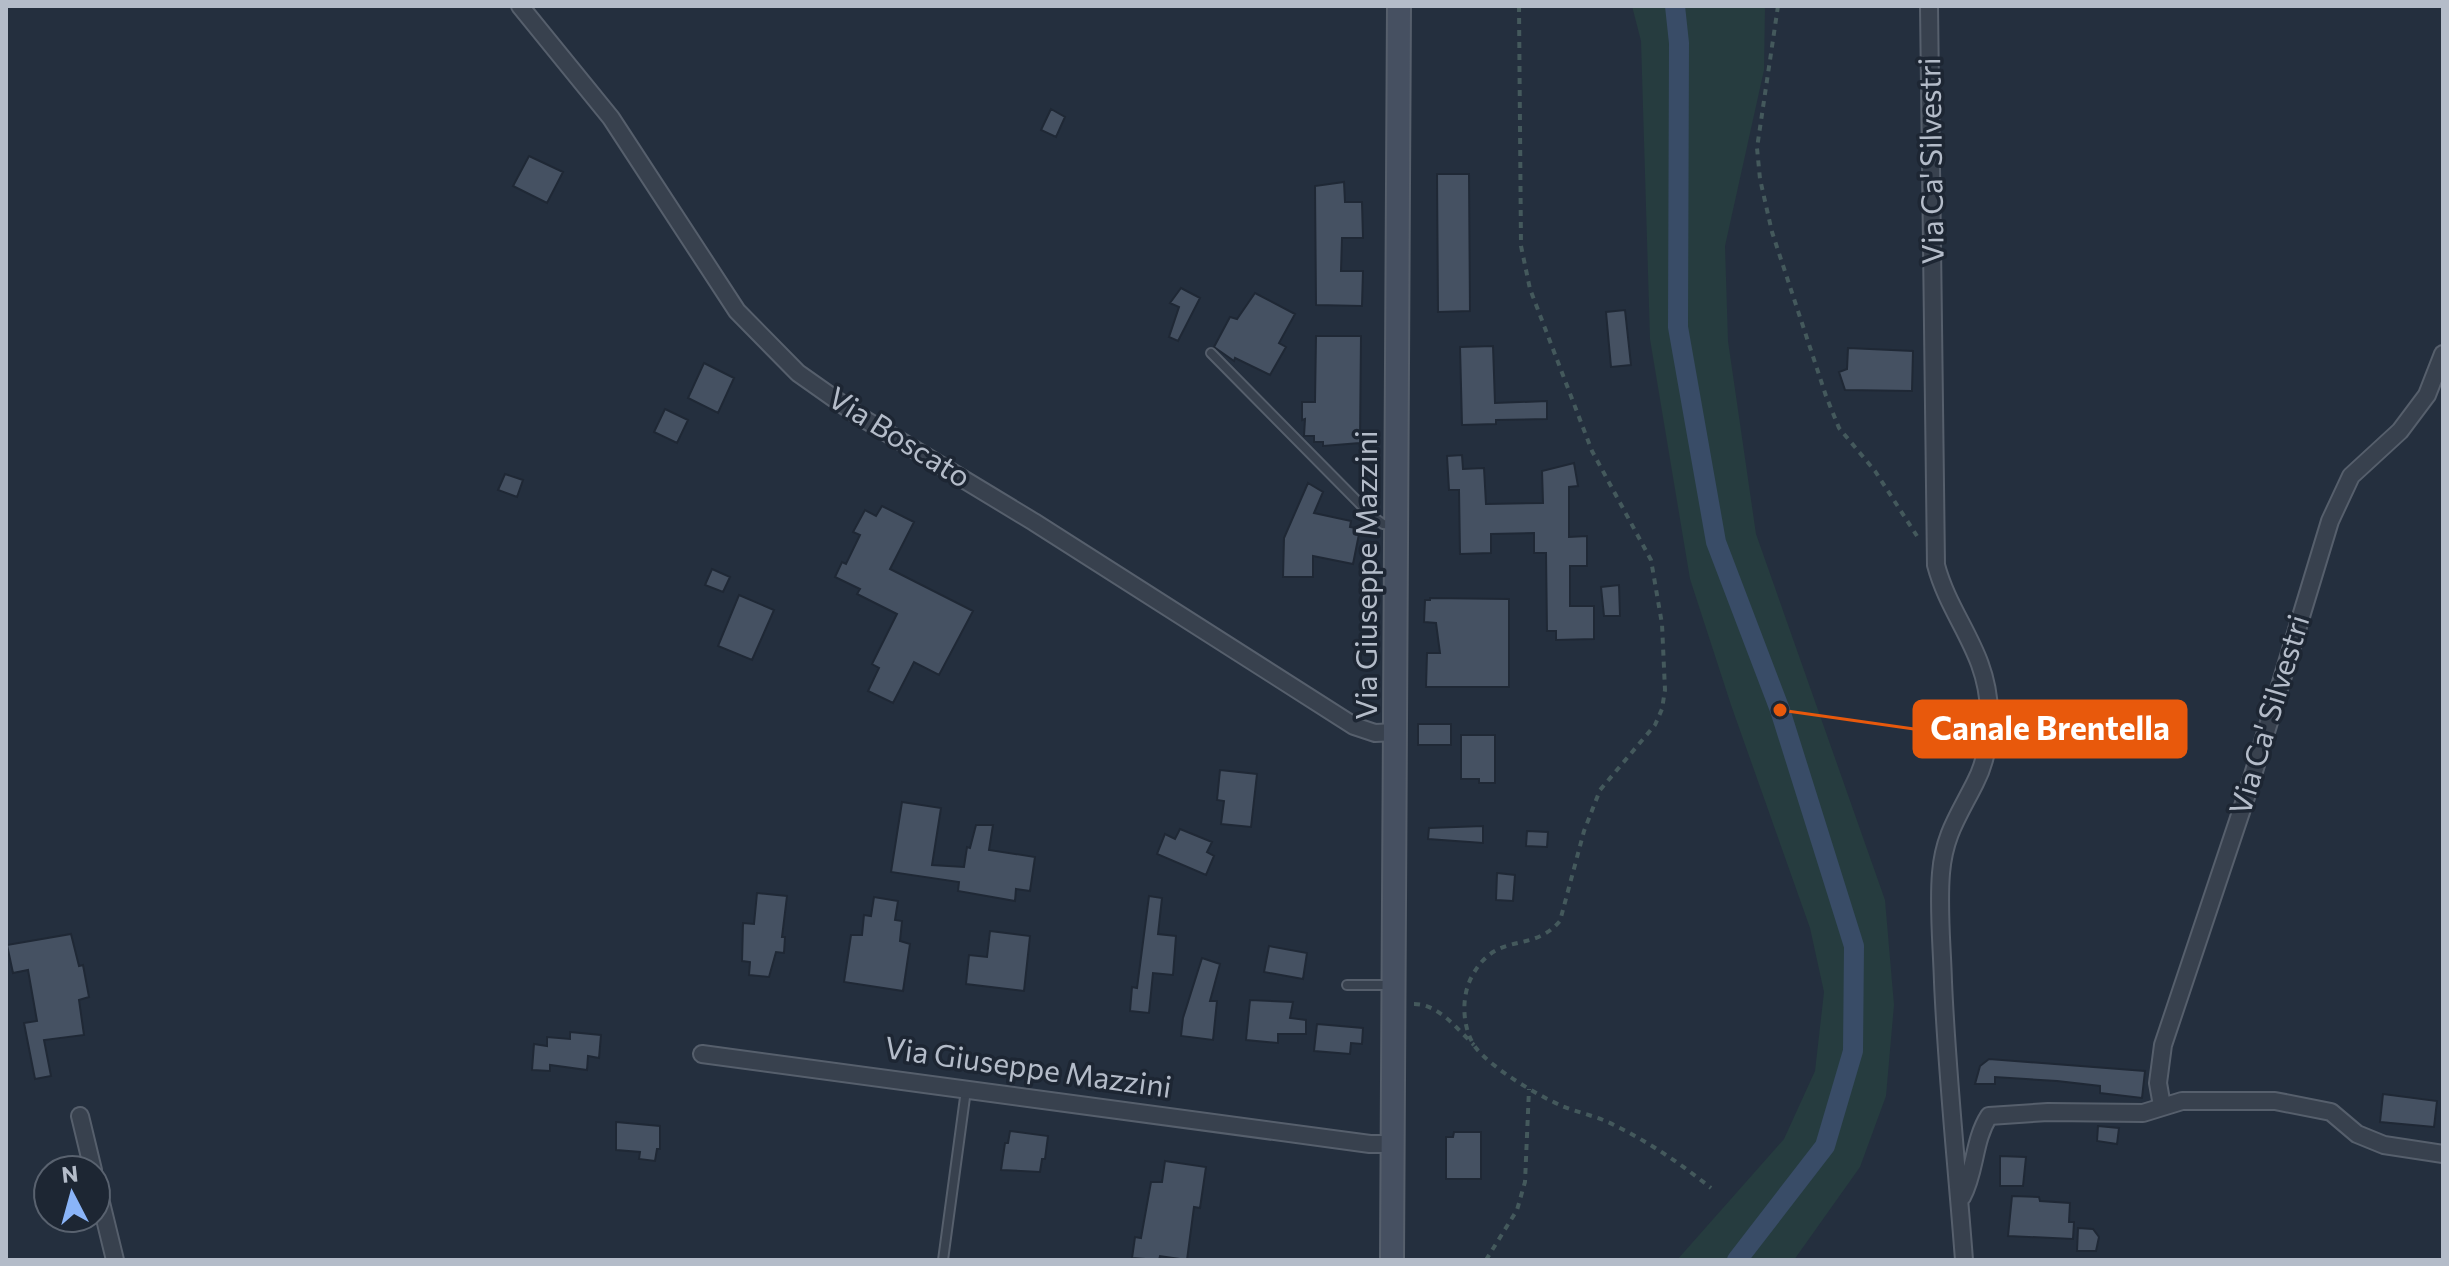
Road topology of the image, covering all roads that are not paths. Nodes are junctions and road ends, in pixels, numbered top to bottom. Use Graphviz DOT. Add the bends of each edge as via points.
graph roads {
  1 [pos="520,6"];
  2 [pos="1399,6"];
  3 [pos="1929,6"];
  4 [pos="1211,353"];
  5 [pos="2443,354"];
  6 [pos="1398,525"];
  7 [pos="1397,732"];
  8 [pos="1347,985"];
  9 [pos="1394,994"];
  10 [pos="702,1054"];
  11 [pos="966,1090"];
  12 [pos="2162,1106"];
  13 [pos="80,1116"];
  14 [pos="1393,1144"];
  15 [pos="89,1154"];
  16 [pos="2443,1154"];
  17 [pos="1960,1202"];
  18 [pos="109,1234"];
  19 [pos="115,1260"];
  20 [pos="943,1260"];
  21 [pos="1392,1260"];
  22 [pos="1964,1260"];
  1 -- 7 [label="street, Via Boscato" via="611,118 737,311 798,373 1354,726 1375,733"];
  2 -- 6 [label="main road, Via Giuseppe Mazzini"];
  3 -- 17 [label="street, Via Ca' Silvestri" via="1936,557 1945,591 1984,671 1989,711 1987,748 1977,782 1958,812 1941,874 1945,1026"];
  4 -- 6 [label="lane" via="1372,516"];
  5 -- 12 [label="street, Via Ca' Silvestri" via="2427,395 2400,431 2351,476 2330,521 2163,1045 2158,1083"];
  6 -- 7 [label="main road, Via Giuseppe Mazzini"];
  7 -- 9 [label="main road, Via Giuseppe Mazzini"];
  8 -- 9 [label="lane"];
  9 -- 14 [label="main road, Via Giuseppe Mazzini"];
  10 -- 11 [label="street, Via Giuseppe Mazzini"];
  11 -- 14 [label="street, Via Giuseppe Mazzini"];
  11 -- 20 [label="lane"];
  12 -- 16 [label="street" via="2230,1100 2298,1104 2331,1112 2357,1134 2384,1145"];
  12 -- 17 [label="street" via="2143,1113 1989,1116 1980,1130"];
  13 -- 15 [label="street"];
  14 -- 21 [label="main road, Via Giuseppe Mazzini"];
  17 -- 22 [label="street, Via Ca' Silvestri"];
  18 -- 19 [label="street"];
}
